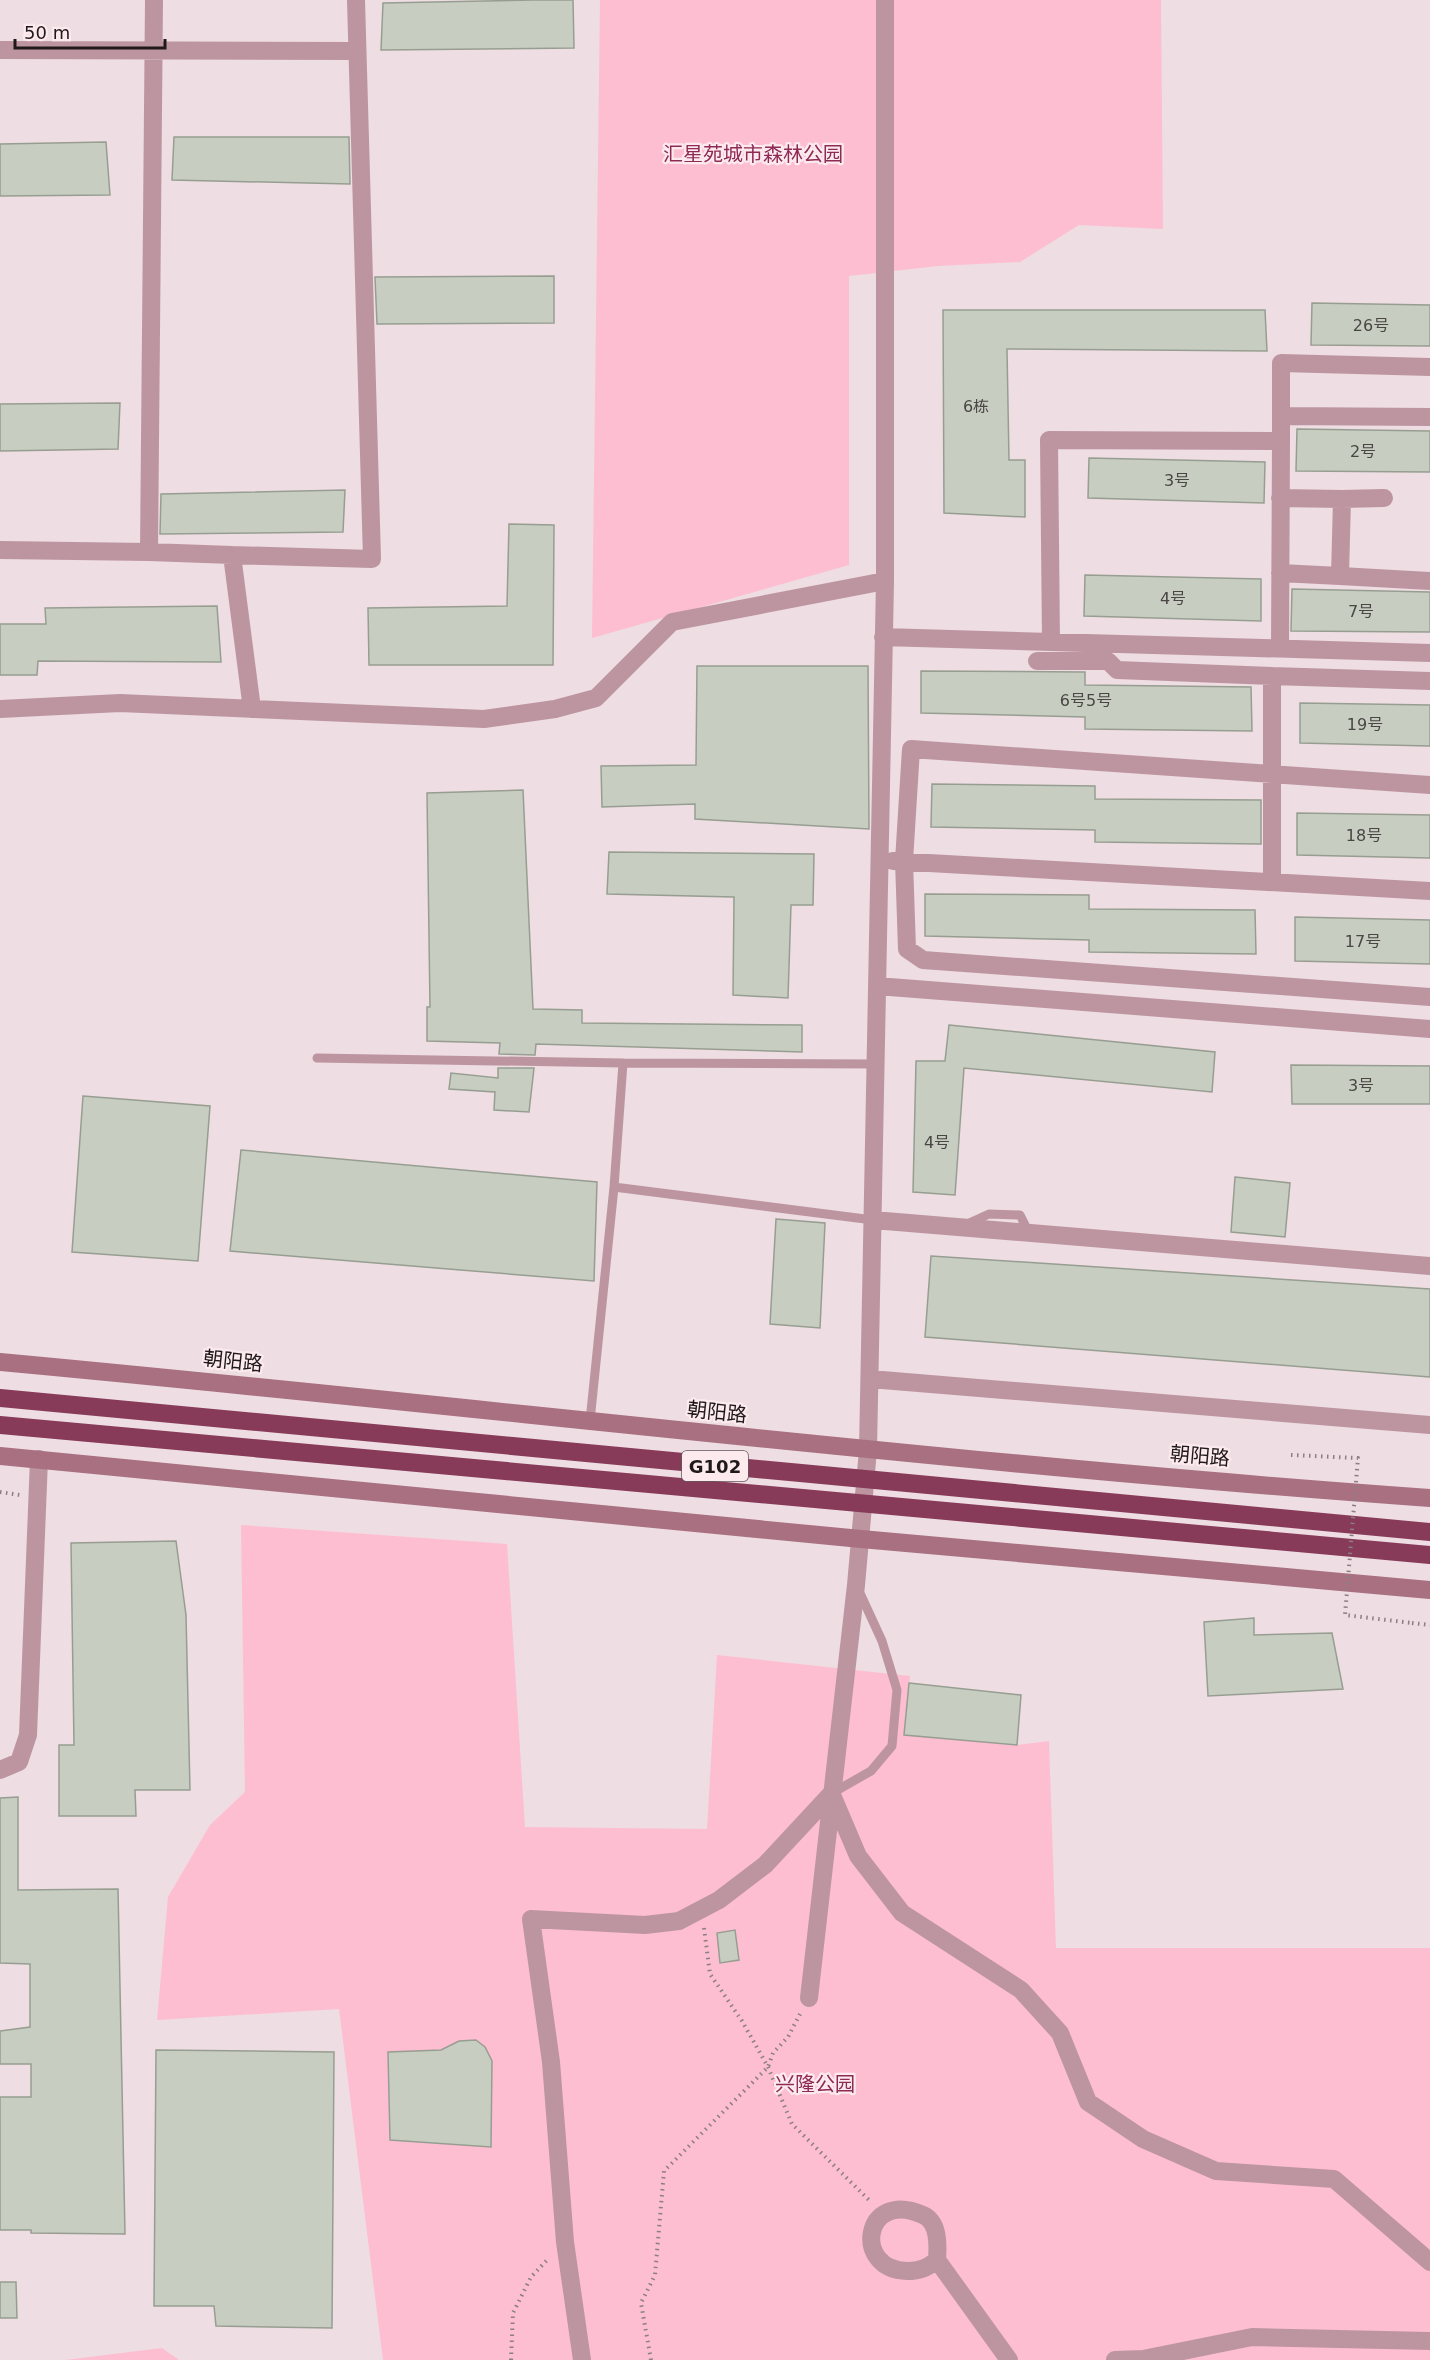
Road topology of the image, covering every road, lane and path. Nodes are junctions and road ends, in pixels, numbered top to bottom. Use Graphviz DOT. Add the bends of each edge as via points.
graph roads {
  1 [pos="154,0"];
  2 [pos="356,0"];
  3 [pos="885,0"];
  4 [pos="0,50"];
  5 [pos="154,50"];
  6 [pos="356,51"];
  7 [pos="1430,367"];
  8 [pos="1281,416"];
  9 [pos="1430,417"];
  10 [pos="1281,441"];
  11 [pos="1280,498"];
  12 [pos="1384,498"];
  13 [pos="1342,499"];
  14 [pos="0,550"];
  15 [pos="149,552"];
  16 [pos="232,555"];
  17 [pos="1280,573"];
  18 [pos="1340,576"];
  19 [pos="885,581"];
  20 [pos="1430,581"];
  21 [pos="884,637"];
  22 [pos="1051,642"];
  23 [pos="1280,648"];
  24 [pos="1430,653"];
  25 [pos="1037,661"];
  26 [pos="1272,676"];
  27 [pos="1430,681"];
  28 [pos="0,709"];
  29 [pos="252,709"];
  30 [pos="1272,774"];
  31 [pos="1430,785"];
  32 [pos="879,860"];
  33 [pos="904,861"];
  34 [pos="1272,882"];
  35 [pos="1430,891"];
  36 [pos="877,986"];
  37 [pos="1430,997"];
  38 [pos="1430,1029"];
  39 [pos="317,1058"];
  40 [pos="623,1063"];
  41 [pos="876,1064"];
  42 [pos="614,1187"];
  43 [pos="873,1220"];
  44 [pos="1430,1266"];
  45 [pos="0,1362"];
  46 [pos="870,1379"];
  47 [pos="0,1398"];
  48 [pos="590,1421"];
  49 [pos="0,1425"];
  50 [pos="1430,1425"];
  51 [pos="868,1450"];
  52 [pos="1292,1455"];
  53 [pos="0,1456"];
  54 [pos="39,1459"];
  55 [pos="866,1480"];
  56 [pos="1430,1498"];
  57 [pos="864,1504"];
  58 [pos="1430,1532"];
  59 [pos="861,1539"];
  60 [pos="1430,1555"];
  61 [pos="856,1584"];
  62 [pos="1430,1590"];
  63 [pos="1430,1625"];
  64 [pos="0,1770"];
  65 [pos="832,1793"];
  66 [pos="701,1910"];
  67 [pos="809,1998"];
  68 [pos="768,2067"];
  69 [pos="883,2213"];
  70 [pos="565,2242"];
  71 [pos="937,2260"];
  72 [pos="1430,2262"];
  73 [pos="1430,2341"];
  74 [pos="511,2360"];
  75 [pos="582,2360"];
  76 [pos="651,2360"];
  77 [pos="1009,2360"];
  78 [pos="1115,2360"];
  1 -- 5 [label="street"];
  2 -- 6 [label="street"];
  3 -- 19 [label="street"];
  4 -- 5 [label="street"];
  5 -- 6 [label="street"];
  5 -- 15 [label="street"];
  6 -- 16 [label="street" via="372,559"];
  7 -- 8 [label="street" via="1281,363"];
  8 -- 9 [label="street"];
  8 -- 10 [label="street"];
  10 -- 11 [label="street"];
  10 -- 22 [label="street" via="1049,440"];
  11 -- 13 [label="street"];
  11 -- 17 [label="street"];
  12 -- 13 [label="street"];
  13 -- 18 [label="street"];
  14 -- 15 [label="street"];
  15 -- 16 [label="street"];
  16 -- 29 [label="street"];
  17 -- 18 [label="street"];
  17 -- 23 [label="street"];
  18 -- 20 [label="street"];
  19 -- 21 [label="street"];
  19 -- 29 [label="street" via="672,622 596,698 555,709 484,719"];
  21 -- 22 [label="street"];
  21 -- 32 [label="street"];
  22 -- 23 [label="street"];
  23 -- 24 [label="street"];
  25 -- 26 [label="street" via="1108,661 1118,670"];
  26 -- 27 [label="street"];
  26 -- 30 [label="street"];
  28 -- 29 [label="street" via="120,703"];
  30 -- 31 [label="street"];
  30 -- 33 [label="street" via="911,749"];
  30 -- 34 [label="street"];
  32 -- 33 [label="street"];
  32 -- 36 [label="street"];
  33 -- 34 [label="street"];
  33 -- 37 [label="street" via="907,950 923,960"];
  34 -- 35 [label="street"];
  36 -- 38 [label="street"];
  36 -- 41 [label="street"];
  39 -- 40 [label="lane"];
  40 -- 41 [label="lane"];
  40 -- 42 [label="lane"];
  41 -- 43 [label="street"];
  42 -- 43 [label="lane"];
  42 -- 48 [label="lane"];
  43 -- 44 [label="street"];
  43 -- 46 [label="street"];
  45 -- 48 [label="street, 朝阳路"];
  46 -- 50 [label="street"];
  46 -- 51 [label="street"];
  47 -- 55 [label="highway, G102"];
  48 -- 51 [label="street, 朝阳路"];
  49 -- 57 [label="highway, G102"];
  51 -- 55 [label="street"];
  51 -- 56 [label="street, 朝阳路"];
  52 -- 63 [label="path, bridge" via="1358,1458 1346,1615"];
  53 -- 54 [label="street"];
  54 -- 59 [label="street"];
  54 -- 64 [label="street" via="28,1735 19,1762"];
  55 -- 57 [label="street"];
  55 -- 58 [label="highway, G102"];
  57 -- 59 [label="street"];
  57 -- 60 [label="highway, G102"];
  59 -- 61 [label="street"];
  59 -- 62 [label="street"];
  61 -- 65 [label="street"];
  61 -- 65 [label="lane" via="882,1641 897,1690 892,1746 871,1771"];
  65 -- 66 [label="street" via="765,1865"];
  65 -- 67 [label="street"];
  65 -- 72 [label="street" via="858,1856 902,1913 1021,1989 1060,2033 1088,2102 1143,2139 1216,2171 1334,2179"];
  66 -- 68 [label="path" via="710,1974"];
  66 -- 70 [label="street" via="679,1921 645,1925 531,1919 551,2062"];
  67 -- 68 [label="path"];
  68 -- 69 [label="path" via="792,2124"];
  68 -- 76 [label="path" via="664,2172 656,2275 641,2303"];
  69 -- 71 [label="street" via="897,2208 928,2217 935,2229"];
  69 -- 71 [label="street" via="874,2225 871,2240 881,2263 893,2270 918,2271"];
  70 -- 74 [label="path" via="531,2277 513,2313"];
  70 -- 75 [label="street"];
  71 -- 77 [label="street"];
  73 -- 78 [label="street" via="1252,2337 1143,2360"];
}
